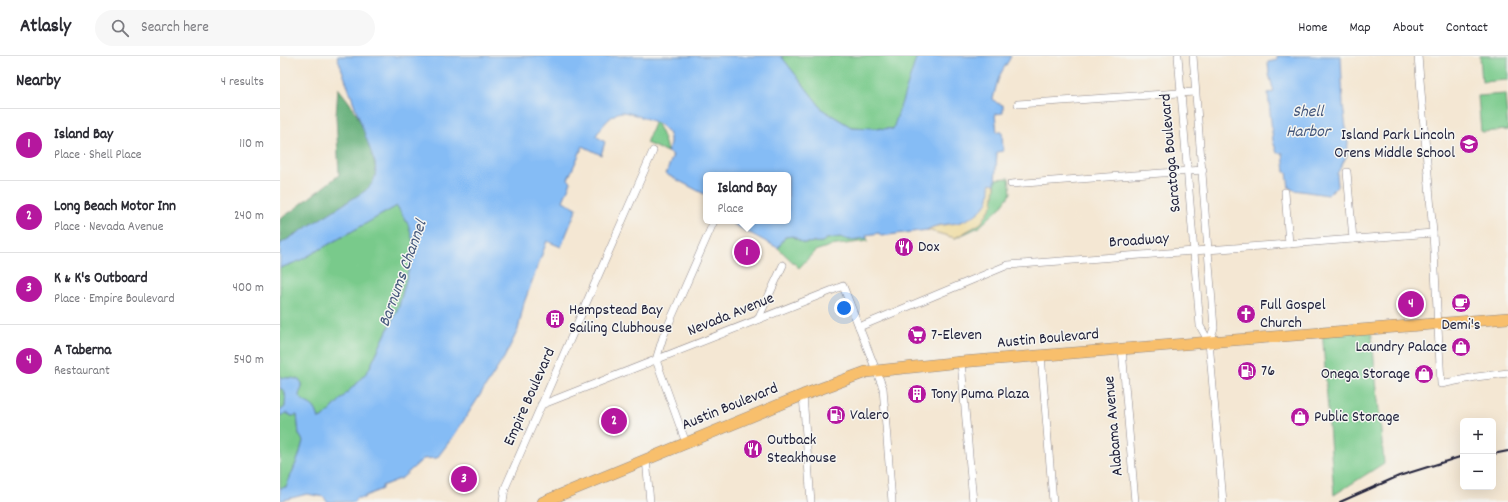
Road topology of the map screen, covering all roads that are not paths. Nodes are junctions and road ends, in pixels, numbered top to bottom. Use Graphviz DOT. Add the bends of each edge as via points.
graph roads {
  1 [pos="1178,56"];
  2 [pos="1193,56"];
  3 [pos="1418,56"];
  4 [pos="1194,92"];
  5 [pos="1180,93"];
  6 [pos="1018,104"];
  7 [pos="653,151"];
  8 [pos="1203,170"];
  9 [pos="1187,172"];
  10 [pos="1347,172"];
  11 [pos="1011,184"];
  12 [pos="1285,192"];
  13 [pos="713,224"];
  14 [pos="1433,233"];
  15 [pos="1353,239"];
  16 [pos="1289,244"];
  17 [pos="1208,250"];
  18 [pos="1194,251"];
  19 [pos="783,265"];
  20 [pos="1508,318"];
  21 [pos="758,319"];
  22 [pos="1438,324"];
  23 [pos="859,327"];
  24 [pos="1209,342"];
  25 [pos="1122,348"];
  26 [pos="1041,355"];
  27 [pos="656,360"];
  28 [pos="961,362"];
  29 [pos="876,370"];
  30 [pos="1508,373"];
  31 [pos="803,395"];
  32 [pos="541,405"];
  33 [pos="686,443"];
  34 [pos="646,459"];
  35 [pos="503,502"];
  36 [pos="543,502"];
  37 [pos="650,502"];
  38 [pos="811,502"];
  39 [pos="892,502"];
  40 [pos="973,502"];
  41 [pos="1053,502"];
  42 [pos="1134,502"];
  43 [pos="1223,502"];
  1 -- 5 [label="street, Saratoga Boulevard"];
  2 -- 4 [label="street, Saratoga Boulevard"];
  3 -- 14 [label="street"];
  4 -- 5 [label="street"];
  4 -- 8 [label="street, Saratoga Boulevard"];
  5 -- 6 [label="street"];
  5 -- 9 [label="street, Saratoga Boulevard"];
  7 -- 32 [label="street, Empire Boulevard"];
  8 -- 9 [label="street"];
  8 -- 17 [label="street, Saratoga Boulevard"];
  9 -- 11 [label="street"];
  9 -- 18 [label="street, Saratoga Boulevard"];
  10 -- 15 [label="street"];
  12 -- 16 [label="street"];
  13 -- 27 [label="street" via="663,337"];
  14 -- 15 [label="street, Broadway"];
  14 -- 22 [label="street"];
  15 -- 16 [label="street, Broadway"];
  16 -- 17 [label="street, Broadway"];
  17 -- 18 [label="street, Broadway"];
  17 -- 24 [label="street, Saratoga Boulevard" via="1214,328"];
  18 -- 23 [label="street, Broadway" via="1008,265"];
  18 -- 24 [label="street, Saratoga Boulevard" via="1200,326"];
  19 -- 21 [label="street"];
  20 -- 22 [label="main road, Austin Boulevard"];
  21 -- 23 [label="street, Nevada Avenue" via="843,286"];
  21 -- 27 [label="street, Nevada Avenue"];
  22 -- 24 [label="main road, Austin Boulevard"];
  22 -- 30 [label="street" via="1441,384"];
  23 -- 29 [label="street"];
  24 -- 25 [label="main road, Austin Boulevard"];
  24 -- 43 [label="street, Saratoga Boulevard"];
  25 -- 26 [label="main road, Austin Boulevard"];
  25 -- 42 [label="street, Alabama Avenue"];
  26 -- 28 [label="main road, Austin Boulevard"];
  26 -- 41 [label="street"];
  27 -- 32 [label="street, Nevada Avenue"];
  27 -- 33 [label="street"];
  28 -- 29 [label="main road, Austin Boulevard"];
  28 -- 40 [label="street"];
  29 -- 31 [label="main road, Austin Boulevard"];
  29 -- 39 [label="street" via="883,388"];
  31 -- 33 [label="main road, Austin Boulevard"];
  31 -- 38 [label="street"];
  32 -- 35 [label="street, Empire Boulevard" via="505,488"];
  33 -- 34 [label="main road, Austin Boulevard"];
  34 -- 36 [label="main road, Austin Boulevard"];
  34 -- 37 [label="street"];
}
